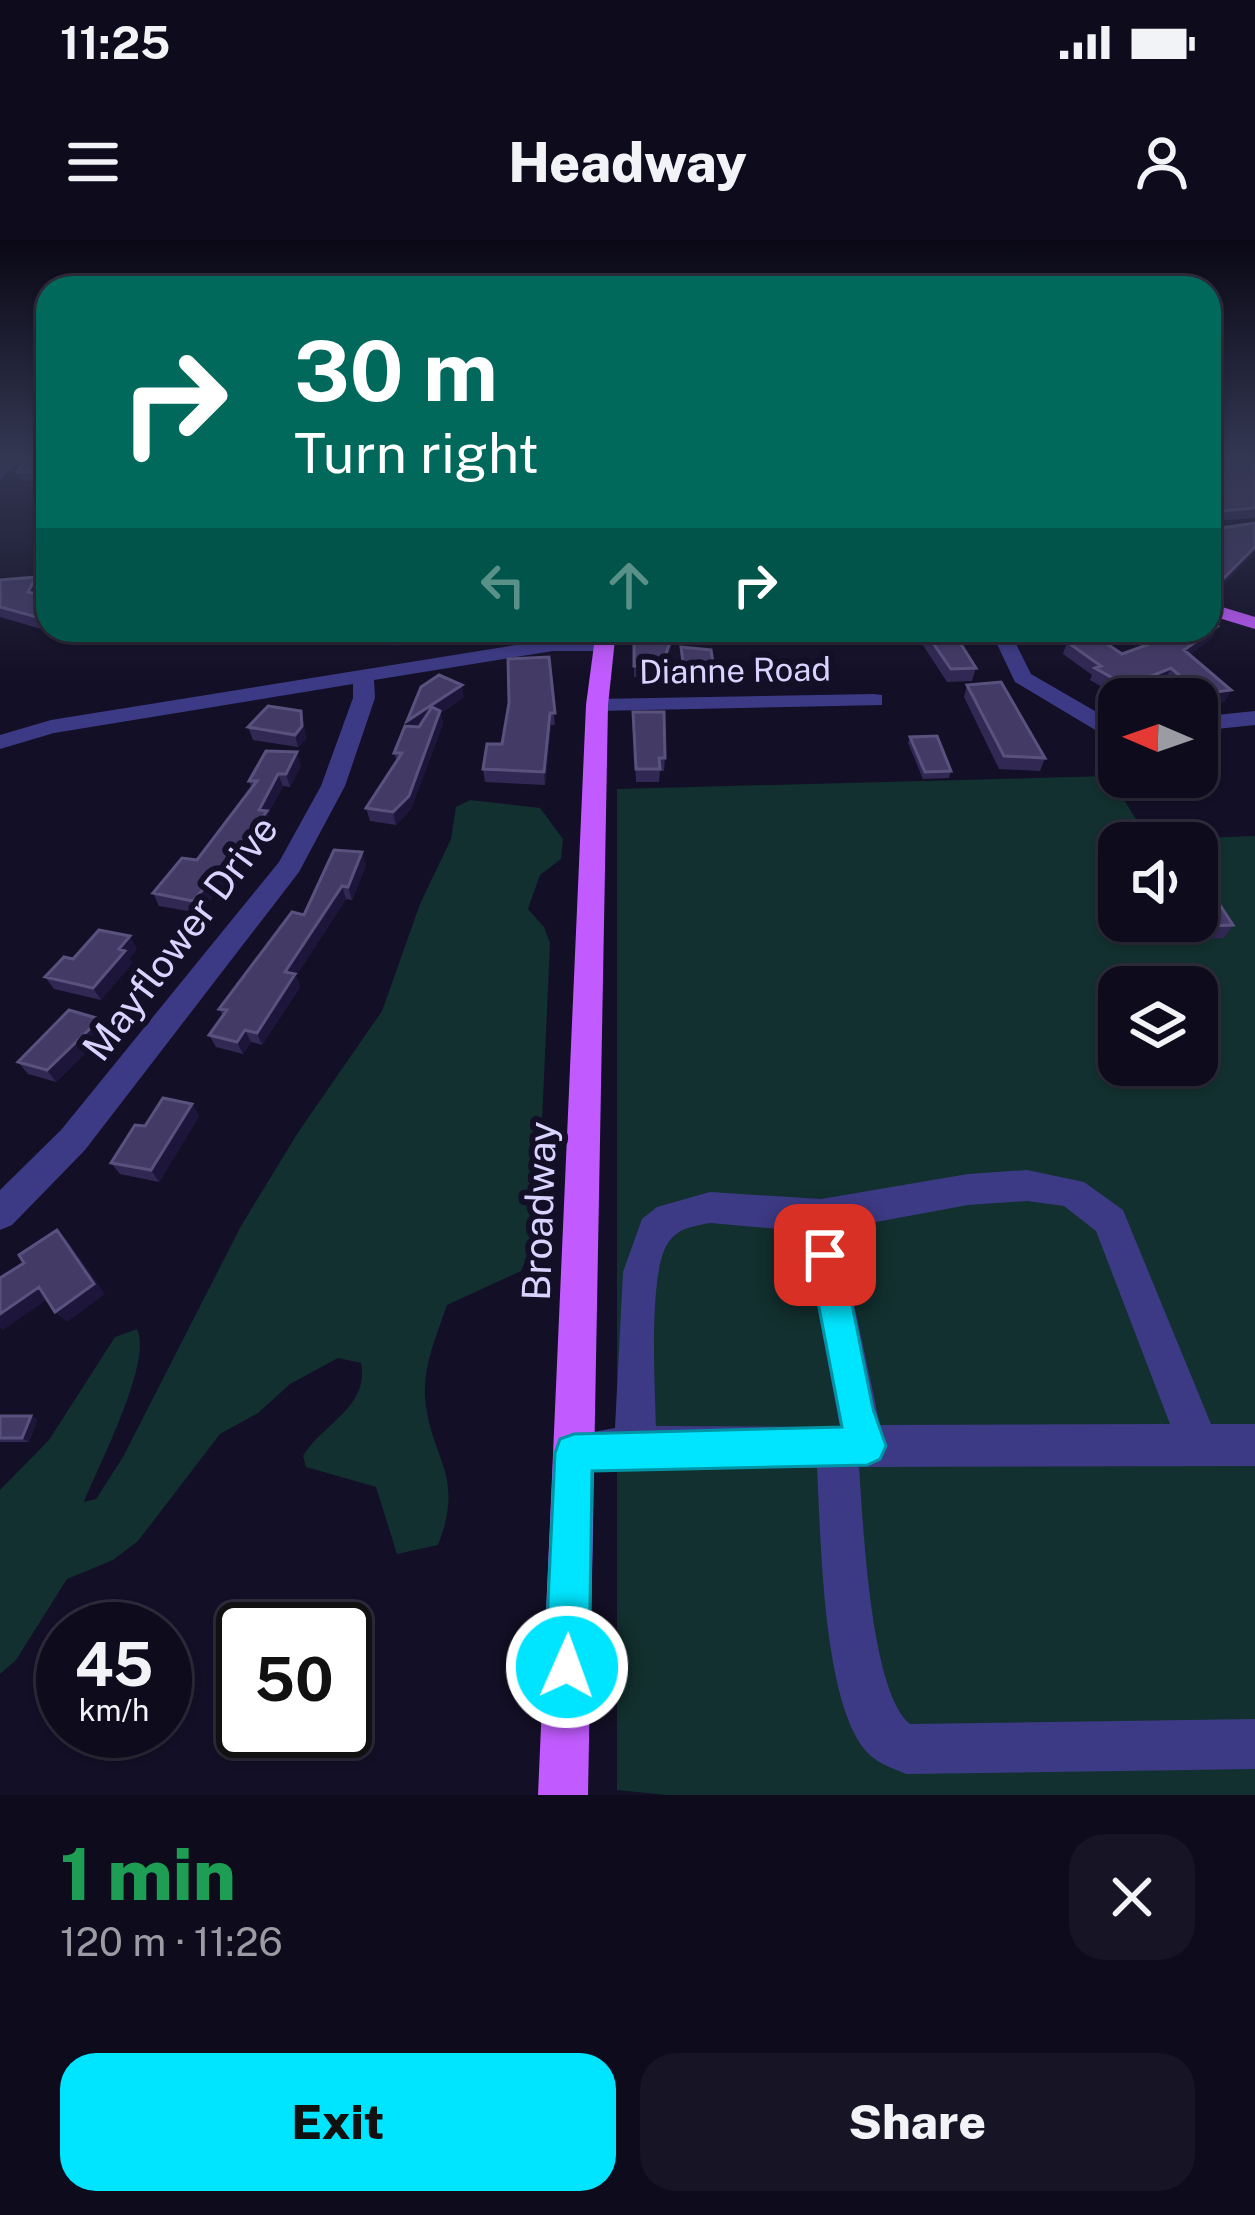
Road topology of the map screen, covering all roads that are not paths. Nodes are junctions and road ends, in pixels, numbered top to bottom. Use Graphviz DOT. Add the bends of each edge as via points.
graph roads {
  1 [pos="1221,613"];
  2 [pos="1255,623"];
  3 [pos="573,642"];
  4 [pos="603,642"];
  5 [pos="1006,642"];
  6 [pos="364,676"];
  7 [pos="874,700"];
  8 [pos="597,705"];
  9 [pos="1255,718"];
  10 [pos="1098,721"];
  11 [pos="1218,722"];
  12 [pos="1098,737"];
  13 [pos="1088,740"];
  14 [pos="0,742"];
  15 [pos="0,1214"];
  16 [pos="818,1216"];
  17 [pos="1199,1445"];
  18 [pos="1255,1445"];
  19 [pos="852,1446"];
  20 [pos="635,1447"];
  21 [pos="574,1453"];
  22 [pos="1255,1744"];
  23 [pos="563,1795"];
  1 -- 2 [label="main road"];
  3 -- 6 [label="street"];
  4 -- 8 [label="main road, Broadway"];
  5 -- 10 [label="street" via="1022,678"];
  6 -- 14 [label="street"];
  6 -- 15 [label="street, Mayflower Drive" via="334,786 290,866 73,1140"];
  7 -- 8 [label="street, Dianne Road"];
  8 -- 21 [label="main road, Broadway"];
  9 -- 11 [label="street"];
  12 -- 13 [label="street"];
  16 -- 17 [label="street" via="982,1191 1041,1187 1082,1197 1118,1239"];
  16 -- 19 [label="street" via="854,1409"];
  16 -- 20 [label="street" via="709,1209 656,1228 637,1325"];
  17 -- 18 [label="street"];
  17 -- 19 [label="street"];
  19 -- 20 [label="street"];
  19 -- 22 [label="street" via="863,1680 888,1740 944,1750"];
  20 -- 21 [label="street"];
  21 -- 23 [label="main road, Broadway"];
}
